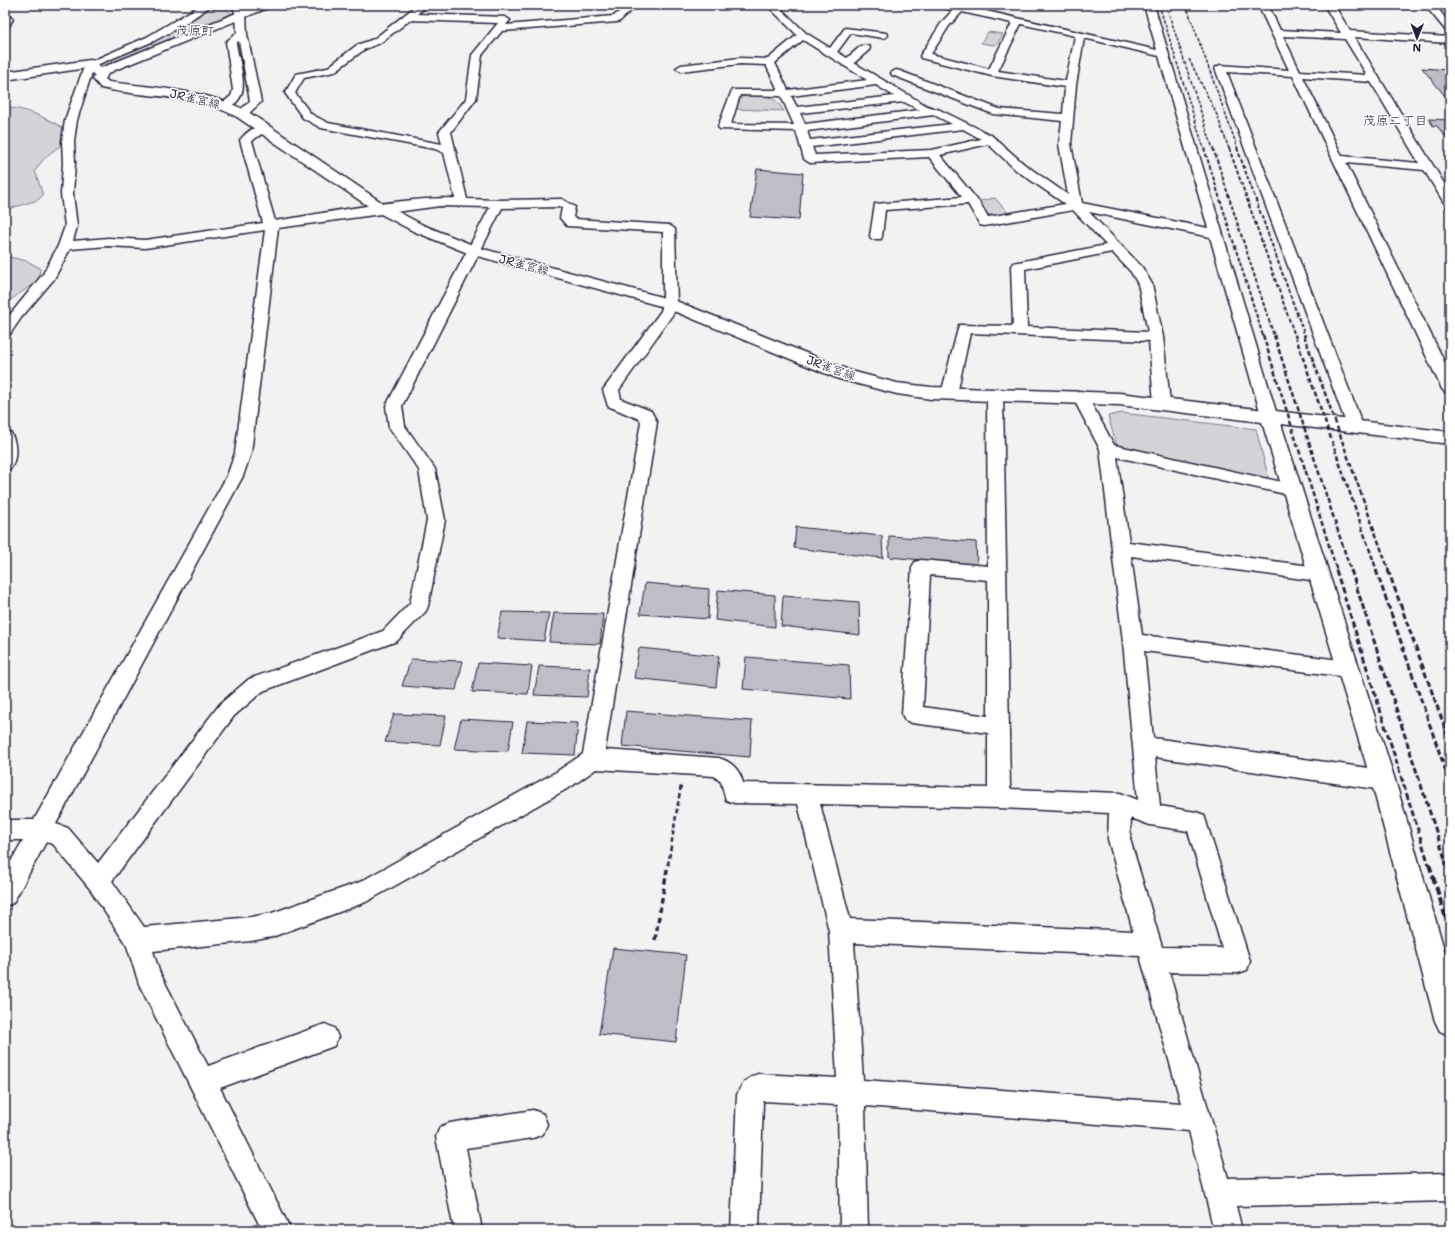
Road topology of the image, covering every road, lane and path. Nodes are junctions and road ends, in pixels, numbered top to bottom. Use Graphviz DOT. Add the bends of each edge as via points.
graph roads {
  1 [pos="207,5"];
  2 [pos="266,5"];
  3 [pos="423,5"];
  4 [pos="632,5"];
  5 [pos="772,5"];
  6 [pos="942,5"];
  7 [pos="1149,5"];
  8 [pos="1263,5"];
  9 [pos="1329,5"];
  10 [pos="1430,5"];
  11 [pos="960,8"];
  12 [pos="239,10"];
  13 [pos="5,16"];
  14 [pos="409,17"];
  15 [pos="1018,20"];
  16 [pos="5,26"];
  17 [pos="499,28"];
  18 [pos="1450,30"];
  19 [pos="1277,33"];
  20 [pos="242,34"];
  21 [pos="1080,34"];
  22 [pos="803,35"];
  23 [pos="883,35"];
  24 [pos="1347,35"];
  25 [pos="1450,40"];
  26 [pos="865,48"];
  27 [pos="831,53"];
  28 [pos="1163,54"];
  29 [pos="770,62"];
  30 [pos="847,62"];
  31 [pos="90,64"];
  32 [pos="681,68"];
  33 [pos="1296,72"];
  34 [pos="896,73"];
  35 [pos="992,73"];
  36 [pos="5,76"];
  37 [pos="101,76"];
  38 [pos="1374,79"];
  39 [pos="878,82"];
  40 [pos="1071,85"];
  41 [pos="786,93"];
  42 [pos="951,94"];
  43 [pos="907,98"];
  44 [pos="225,105"];
  45 [pos="923,108"];
  46 [pos="792,111"];
  47 [pos="936,112"];
  48 [pos="242,114"];
  49 [pos="1067,118"];
  50 [pos="963,126"];
  51 [pos="801,128"];
  52 [pos="264,129"];
  53 [pos="991,140"];
  54 [pos="805,144"];
  55 [pos="449,151"];
  56 [pos="932,153"];
  57 [pos="1338,159"];
  58 [pos="1428,167"];
  59 [pos="971,200"];
  60 [pos="462,202"];
  61 [pos="1450,203"];
  62 [pos="498,204"];
  63 [pos="1076,206"];
  64 [pos="382,209"];
  65 [pos="271,225"];
  66 [pos="1217,234"];
  67 [pos="876,236"];
  68 [pos="65,246"];
  69 [pos="1115,247"];
  70 [pos="474,251"];
  71 [pos="670,304"];
  72 [pos="1020,330"];
  73 [pos="5,331"];
  74 [pos="1156,337"];
  75 [pos="1450,389"];
  76 [pos="949,394"];
  77 [pos="995,395"];
  78 [pos="1080,396"];
  79 [pos="1162,403"];
  80 [pos="1269,415"];
  81 [pos="1355,426"];
  82 [pos="5,437"];
  83 [pos="1450,438"];
  84 [pos="1108,449"];
  85 [pos="5,464"];
  86 [pos="1294,490"];
  87 [pos="1122,548"];
  88 [pos="997,574"];
  89 [pos="1318,574"];
  90 [pos="1133,642"];
  91 [pos="1348,669"];
  92 [pos="998,726"];
  93 [pos="1144,746"];
  94 [pos="593,759"];
  95 [pos="684,765"];
  96 [pos="1383,780"];
  97 [pos="807,795"];
  98 [pos="999,798"];
  99 [pos="1120,802"];
  100 [pos="1150,815"];
  101 [pos="5,830"];
  102 [pos="41,830"];
  103 [pos="98,881"];
  104 [pos="5,895"];
  105 [pos="841,931"];
  106 [pos="138,940"];
  107 [pos="655,940"];
  108 [pos="1151,951"];
  109 [pos="1450,1021"];
  110 [pos="325,1037"];
  111 [pos="201,1082"];
  112 [pos="850,1092"];
  113 [pos="1199,1118"];
  114 [pos="533,1124"];
  115 [pos="1450,1187"];
  116 [pos="1219,1192"];
  117 [pos="277,1230"];
  118 [pos="468,1230"];
  119 [pos="745,1230"];
  120 [pos="854,1230"];
  121 [pos="1228,1230"];
  1 -- 31 [label="street" via="190,17 113,57"];
  2 -- 12 [label="street"];
  3 -- 14 [label="street"];
  4 -- 17 [label="street" via="618,19"];
  5 -- 22 [label="street"];
  6 -- 11 [label="street"];
  7 -- 28 [label="street"];
  8 -- 19 [label="street"];
  9 -- 24 [label="street"];
  10 -- 18 [label="street"];
  11 -- 15 [label="street"];
  11 -- 35 [label="street" via="945,24 925,56"];
  12 -- 20 [label="street"];
  12 -- 37 [label="street" via="111,67"];
  13 -- 16 [label="street" via="8,19"];
  14 -- 17 [label="street" via="505,20"];
  14 -- 55 [label="street" via="377,41 361,46 330,70 300,76 290,93 307,116 325,126 438,146"];
  15 -- 21 [label="street"];
  15 -- 35 [label="street"];
  17 -- 55 [label="street" via="477,55 471,99 446,132"];
  19 -- 24 [label="street"];
  19 -- 33 [label="street"];
  20 -- 44 [label="street" via="231,42 237,94 234,100"];
  20 -- 48 [label="street" via="256,102"];
  21 -- 28 [label="street"];
  21 -- 40 [label="street"];
  22 -- 27 [label="street"];
  22 -- 29 [label="street"];
  23 -- 27 [label="street" via="848,30"];
  24 -- 25 [label="street"];
  24 -- 38 [label="street"];
  26 -- 30 [label="street"];
  27 -- 30 [label="street"];
  28 -- 66 [label="street"];
  29 -- 32 [label="street" via="740,61"];
  29 -- 41 [label="street"];
  30 -- 39 [label="street"];
  31 -- 36 [label="street"];
  31 -- 37 [label="street, JR雀宮線"];
  31 -- 68 [label="street" via="71,120 68,141 67,194 71,226"];
  33 -- 38 [label="street"];
  33 -- 57 [label="street"];
  33 -- 81 [label="street" via="1220,68"];
  34 -- 42 [label="street"];
  35 -- 40 [label="street"];
  37 -- 44 [label="street, JR雀宮線" via="99,79 105,84 198,97"];
  38 -- 58 [label="street"];
  39 -- 41 [label="street"];
  39 -- 43 [label="street"];
  40 -- 49 [label="street"];
  41 -- 46 [label="street"];
  41 -- 51 [label="street" via="736,92 724,127"];
  42 -- 45 [label="street"];
  42 -- 49 [label="street" via="997,112"];
  43 -- 45 [label="street"];
  43 -- 46 [label="street"];
  44 -- 48 [label="street, JR雀宮線"];
  45 -- 47 [label="street"];
  46 -- 51 [label="street"];
  47 -- 50 [label="street"];
  47 -- 51 [label="street"];
  48 -- 52 [label="street, JR雀宮線"];
  49 -- 63 [label="street" via="1065,144"];
  50 -- 53 [label="street"];
  50 -- 54 [label="street"];
  51 -- 54 [label="street"];
  52 -- 64 [label="street, JR雀宮線"];
  52 -- 65 [label="street" via="254,132 246,140"];
  53 -- 56 [label="street"];
  53 -- 63 [label="street" via="1020,167"];
  54 -- 56 [label="street" via="810,159"];
  55 -- 60 [label="street"];
  56 -- 59 [label="street"];
  57 -- 58 [label="street"];
  57 -- 75 [label="street"];
  58 -- 61 [label="street"];
  59 -- 63 [label="street" via="984,222"];
  59 -- 67 [label="street" via="879,207"];
  60 -- 62 [label="street"];
  60 -- 64 [label="street"];
  62 -- 70 [label="street"];
  62 -- 71 [label="street" via="562,202 569,207 566,218 572,223 669,230"];
  63 -- 66 [label="street"];
  63 -- 69 [label="street"];
  64 -- 65 [label="street"];
  64 -- 70 [label="street, JR雀宮線" via="418,228"];
  65 -- 68 [label="street" via="146,244 108,242"];
  65 -- 102 [label="street" via="243,453 235,476"];
  66 -- 80 [label="street"];
  68 -- 73 [label="street" via="49,276"];
  69 -- 72 [label="street" via="1018,266"];
  69 -- 74 [label="street" via="1137,270 1145,284"];
  70 -- 71 [label="street, JR雀宮線"];
  70 -- 103 [label="street" via="394,406 397,427 427,469 436,520 419,606 390,636 256,685 227,710"];
  71 -- 76 [label="street, JR雀宮線" via="845,375 903,390"];
  71 -- 94 [label="street" via="668,311 611,390 614,402 645,415 649,422"];
  72 -- 74 [label="street"];
  72 -- 76 [label="street" via="964,328"];
  74 -- 79 [label="street"];
  76 -- 77 [label="street, JR雀宮線"];
  77 -- 78 [label="street, JR雀宮線"];
  77 -- 88 [label="street"];
  78 -- 79 [label="street, JR雀宮線"];
  78 -- 84 [label="street"];
  79 -- 80 [label="street, JR雀宮線"];
  80 -- 81 [label="street, JR雀宮線"];
  80 -- 86 [label="street"];
  81 -- 83 [label="street, JR雀宮線"];
  82 -- 85 [label="street" via="8,453"];
  84 -- 86 [label="street"];
  84 -- 87 [label="street"];
  86 -- 89 [label="street"];
  87 -- 89 [label="street"];
  87 -- 90 [label="street"];
  88 -- 92 [label="street"];
  88 -- 92 [label="street" via="920,567 912,714"];
  89 -- 91 [label="street"];
  90 -- 91 [label="street"];
  90 -- 93 [label="street"];
  91 -- 96 [label="street"];
  92 -- 98 [label="street"];
  93 -- 96 [label="street"];
  93 -- 100 [label="street"];
  94 -- 95 [label="street"];
  94 -- 106 [label="street" via="564,779 366,891 272,925"];
  95 -- 97 [label="street" via="718,767 731,777 734,793"];
  95 -- 107 [label="path"];
  96 -- 109 [label="street"];
  97 -- 98 [label="street"];
  97 -- 105 [label="street"];
  98 -- 99 [label="street"];
  99 -- 100 [label="street"];
  99 -- 108 [label="street" via="1119,839"];
  100 -- 108 [label="street" via="1196,822 1238,961"];
  101 -- 102 [label="street"];
  102 -- 103 [label="street" via="60,835"];
  102 -- 104 [label="street"];
  103 -- 106 [label="street"];
  105 -- 108 [label="street"];
  105 -- 112 [label="street"];
  106 -- 111 [label="street" via="148,975"];
  108 -- 113 [label="street"];
  110 -- 111 [label="street"];
  111 -- 117 [label="street"];
  112 -- 113 [label="street"];
  112 -- 119 [label="street" via="758,1087 750,1095"];
  112 -- 120 [label="street"];
  113 -- 116 [label="street"];
  114 -- 118 [label="street" via="450,1137"];
  115 -- 116 [label="street"];
  116 -- 121 [label="street"];
}
